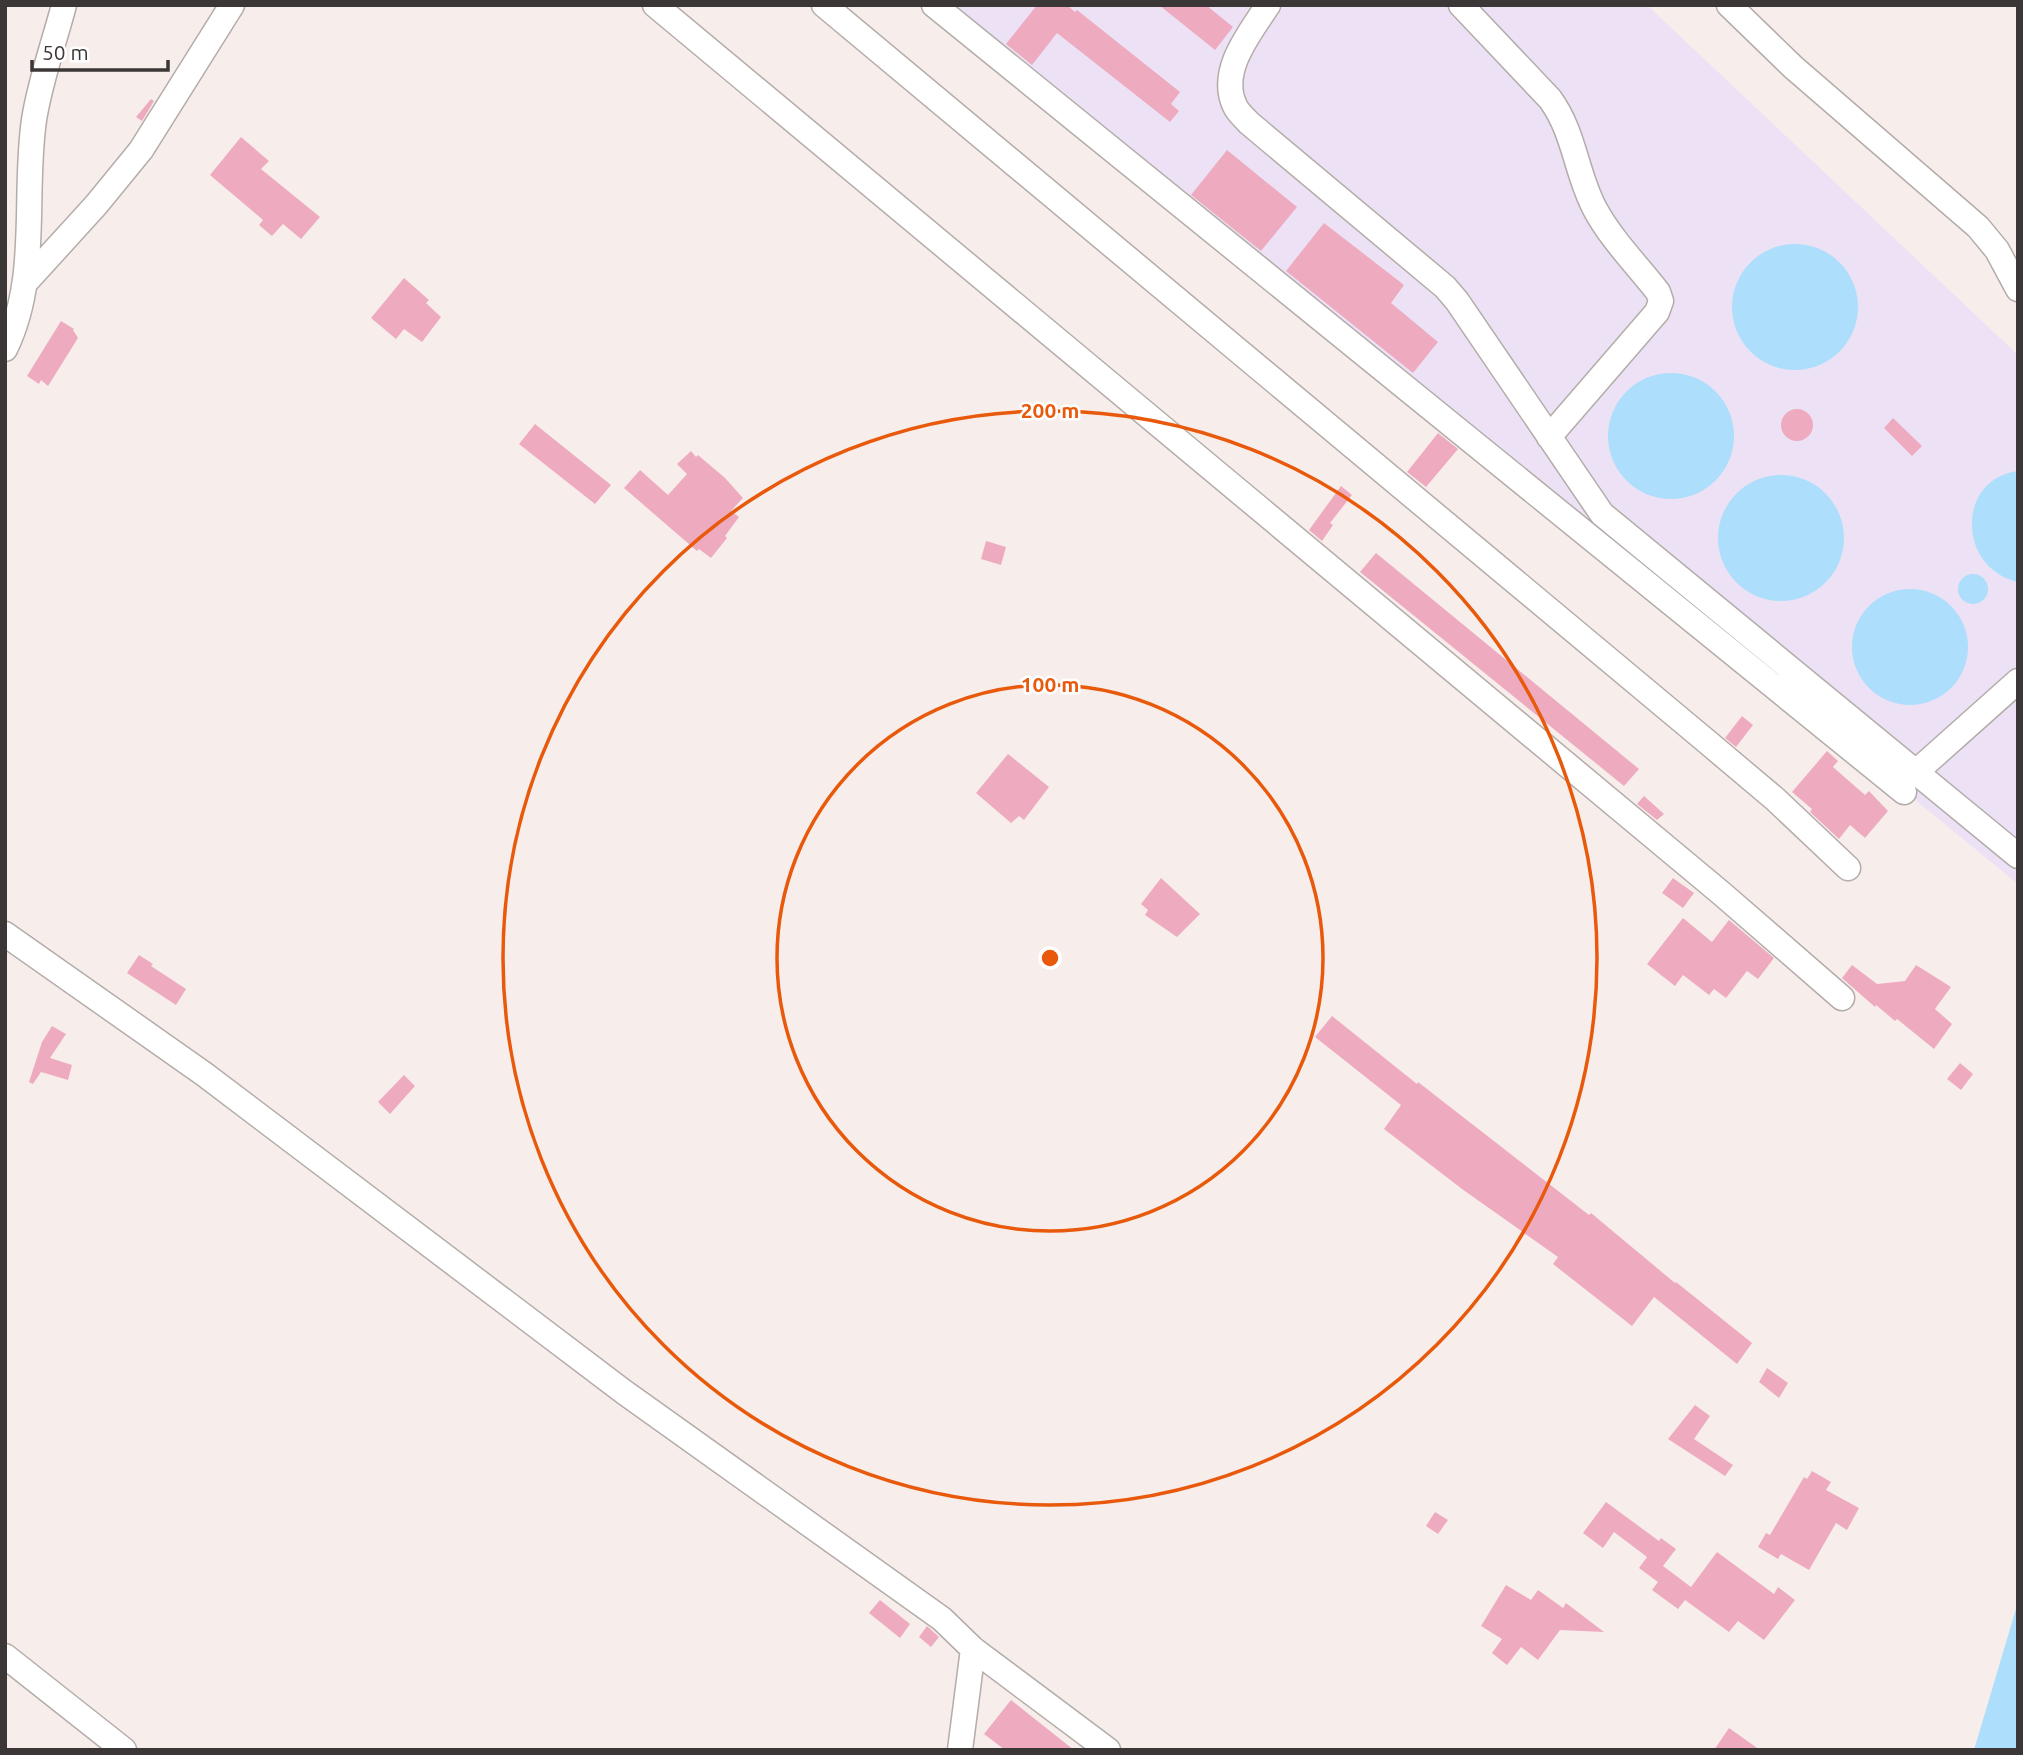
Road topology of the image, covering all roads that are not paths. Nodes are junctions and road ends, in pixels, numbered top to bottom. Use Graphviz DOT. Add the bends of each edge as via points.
graph roads {
  1 [pos="64,5"];
  2 [pos="232,5"];
  3 [pos="655,5"];
  4 [pos="824,5"];
  5 [pos="934,5"];
  6 [pos="1268,5"];
  7 [pos="1461,5"];
  8 [pos="1729,5"];
  9 [pos="26,282"];
  10 [pos="2018,289"];
  11 [pos="5,349"];
  12 [pos="1549,437"];
  13 [pos="2018,681"];
  14 [pos="1910,782"];
  15 [pos="2018,856"];
  16 [pos="1848,867"];
  17 [pos="5,934"];
  18 [pos="1842,998"];
  19 [pos="973,1649"];
  20 [pos="5,1656"];
  21 [pos="124,1750"];
  22 [pos="960,1750"];
  23 [pos="1108,1750"];
  1 -- 9 [label="street" via="34,119"];
  2 -- 9 [label="street" via="141,150"];
  3 -- 18 [label="street" via="1721,892"];
  4 -- 16 [label="street" via="1684,722"];
  5 -- 14 [label="street"];
  6 -- 12 [label="street" via="1232,71 1235,107 1249,124 1445,287"];
  7 -- 12 [label="street" via="1560,112 1594,208 1661,301 1657,312"];
  8 -- 10 [label="street" via="1793,67 1978,227"];
  9 -- 11 [label="street"];
  12 -- 14 [label="street" via="1602,514"];
  13 -- 14 [label="street"];
  14 -- 15 [label="street"];
  17 -- 19 [label="street" via="204,1074 624,1392 942,1619"];
  19 -- 22 [label="street"];
  19 -- 23 [label="street"];
  20 -- 21 [label="street"];
}
